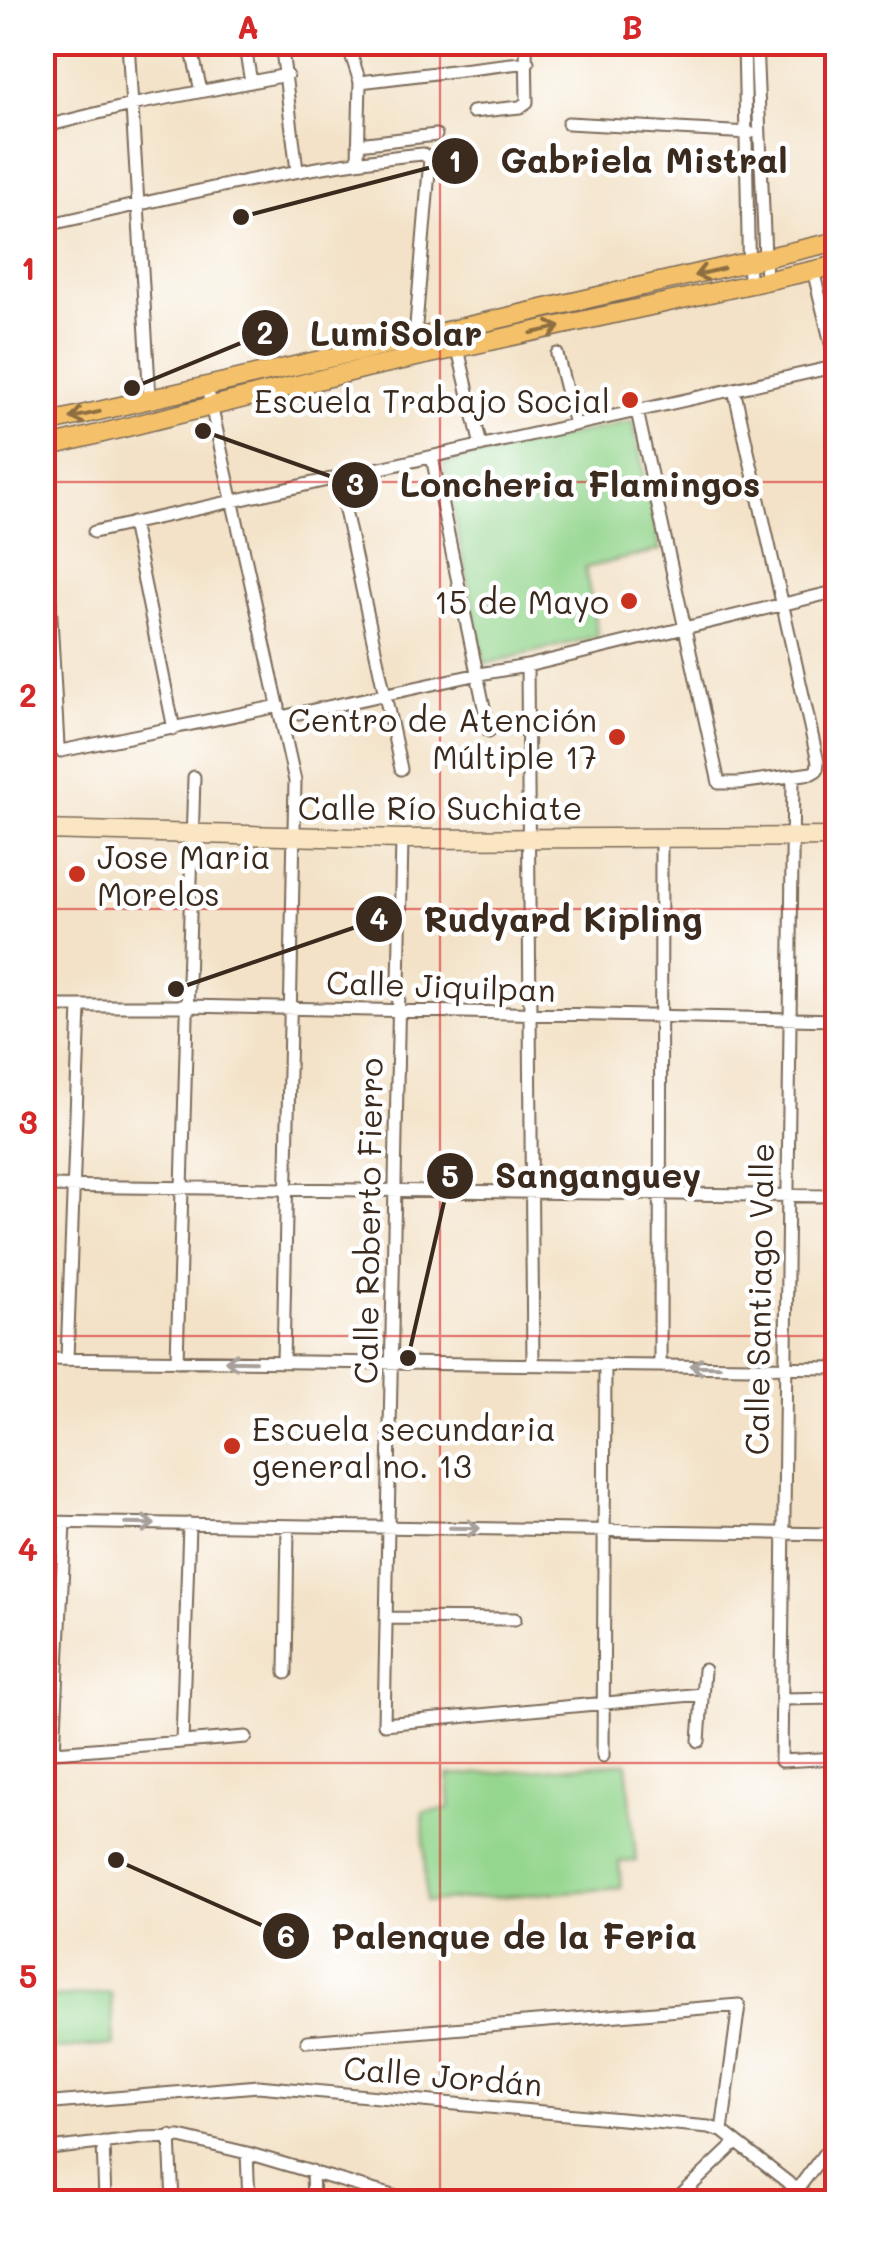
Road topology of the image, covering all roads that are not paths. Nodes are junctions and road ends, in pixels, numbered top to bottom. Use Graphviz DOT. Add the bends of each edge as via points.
graph roads {
  1 [pos="128,42"];
  2 [pos="190,42"];
  3 [pos="244,42"];
  4 [pos="281,42"];
  5 [pos="346,42"];
  6 [pos="526,42"];
  7 [pos="744,42"];
  8 [pos="756,42"];
  9 [pos="528,62"];
  10 [pos="287,75"];
  11 [pos="251,82"];
  12 [pos="360,82"];
  13 [pos="201,91"];
  14 [pos="130,105"];
  15 [pos="472,112"];
  16 [pos="568,123"];
  17 [pos="42,127"];
  18 [pos="753,134"];
  19 [pos="436,135"];
  20 [pos="358,144"];
  21 [pos="358,160"];
  22 [pos="297,170"];
  23 [pos="138,204"];
  24 [pos="42,226"];
  25 [pos="838,242"];
  26 [pos="838,255"];
  27 [pos="757,260"];
  28 [pos="838,264"];
  29 [pos="813,270"];
  30 [pos="758,283"];
  31 [pos="521,316"];
  32 [pos="415,337"];
  33 [pos="458,349"];
  34 [pos="558,354"];
  35 [pos="366,368"];
  36 [pos="837,368"];
  37 [pos="207,387"];
  38 [pos="734,389"];
  39 [pos="150,400"];
  40 [pos="212,408"];
  41 [pos="637,411"];
  42 [pos="42,424"];
  43 [pos="575,425"];
  44 [pos="112,431"];
  45 [pos="481,446"];
  46 [pos="42,448"];
  47 [pos="432,457"];
  48 [pos="338,478"];
  49 [pos="233,502"];
  50 [pos="132,523"];
  51 [pos="94,532"];
  52 [pos="48,563"];
  53 [pos="838,591"];
  54 [pos="781,604"];
  55 [pos="684,629"];
  56 [pos="527,666"];
  57 [pos="479,674"];
  58 [pos="385,694"];
  59 [pos="280,712"];
  60 [pos="174,729"];
  61 [pos="489,731"];
  62 [pos="402,769"];
  63 [pos="194,777"];
  64 [pos="793,778"];
  65 [pos="42,830"];
  66 [pos="194,832"];
  67 [pos="296,836"];
  68 [pos="662,837"];
  69 [pos="790,837"];
  70 [pos="838,837"];
  71 [pos="529,838"];
  72 [pos="402,839"];
  73 [pos="42,1006"];
  74 [pos="188,1006"];
  75 [pos="80,1007"];
  76 [pos="292,1009"];
  77 [pos="399,1010"];
  78 [pos="531,1016"];
  79 [pos="661,1018"];
  80 [pos="788,1020"];
  81 [pos="838,1020"];
  82 [pos="42,1186"];
  83 [pos="73,1186"];
  84 [pos="183,1188"];
  85 [pos="288,1189"];
  86 [pos="394,1190"];
  87 [pos="532,1192"];
  88 [pos="661,1194"];
  89 [pos="787,1196"];
  90 [pos="838,1196"];
  91 [pos="42,1359"];
  92 [pos="67,1359"];
  93 [pos="177,1360"];
  94 [pos="284,1362"];
  95 [pos="391,1363"];
  96 [pos="533,1364"];
  97 [pos="604,1365"];
  98 [pos="660,1366"];
  99 [pos="785,1367"];
  100 [pos="838,1368"];
  101 [pos="42,1522"];
  102 [pos="65,1522"];
  103 [pos="189,1524"];
  104 [pos="288,1526"];
  105 [pos="388,1527"];
  106 [pos="604,1530"];
  107 [pos="783,1533"];
  108 [pos="838,1534"];
  109 [pos="386,1618"];
  110 [pos="515,1619"];
  111 [pos="704,1670"];
  112 [pos="286,1673"];
  113 [pos="702,1694"];
  114 [pos="838,1698"];
  115 [pos="782,1699"];
  116 [pos="603,1702"];
  117 [pos="246,1737"];
  118 [pos="699,1741"];
  119 [pos="182,1742"];
  120 [pos="48,1753"];
  121 [pos="603,1756"];
  122 [pos="838,1758"];
  123 [pos="307,2040"];
  124 [pos="42,2104"];
  125 [pos="722,2131"];
  126 [pos="838,2135"];
  127 [pos="170,2136"];
  128 [pos="102,2142"];
  129 [pos="736,2143"];
  130 [pos="42,2150"];
  131 [pos="247,2153"];
  132 [pos="312,2171"];
  133 [pos="797,2191"];
  134 [pos="374,2197"];
  135 [pos="104,2202"];
  136 [pos="173,2202"];
  137 [pos="249,2202"];
  138 [pos="313,2202"];
  139 [pos="413,2202"];
  140 [pos="674,2202"];
  141 [pos="788,2202"];
  142 [pos="813,2202"];
  1 -- 14 [label="street"];
  2 -- 13 [label="street"];
  3 -- 11 [label="street"];
  4 -- 10 [label="street"];
  5 -- 12 [label="street"];
  6 -- 9 [label="street"];
  7 -- 18 [label="street"];
  8 -- 18 [label="street"];
  9 -- 12 [label="street"];
  9 -- 15 [label="street" via="526,102"];
  10 -- 11 [label="street"];
  10 -- 22 [label="street"];
  11 -- 13 [label="street"];
  12 -- 20 [label="street"];
  13 -- 14 [label="street"];
  14 -- 17 [label="street"];
  14 -- 23 [label="street"];
  16 -- 18 [label="street"];
  18 -- 27 [label="street"];
  19 -- 20 [label="street"];
  20 -- 21 [label="street"];
  21 -- 22 [label="street"];
  21 -- 32 [label="street" via="430,160"];
  22 -- 23 [label="street"];
  23 -- 24 [label="street"];
  23 -- 39 [label="street"];
  25 -- 27 [label="main road"];
  26 -- 29 [label="main road"];
  27 -- 30 [label="street"];
  27 -- 31 [label="main road, one-way"];
  28 -- 29 [label="main road"];
  29 -- 30 [label="main road"];
  29 -- 36 [label="street"];
  33 -- 30 [label="main road, one-way"];
  31 -- 32 [label="main road"];
  31 -- 33 [label="main road" via="507,329"];
  32 -- 35 [label="main road" via="406,350"];
  32 -- 37 [label="main road"];
  33 -- 35 [label="main road"];
  33 -- 45 [label="street"];
  34 -- 43 [label="street"];
  35 -- 40 [label="main road"];
  36 -- 38 [label="street"];
  37 -- 39 [label="main road"];
  37 -- 40 [label="street"];
  38 -- 41 [label="street"];
  38 -- 54 [label="street"];
  39 -- 42 [label="main road, one-way"];
  39 -- 44 [label="main road" via="146,414 116,421"];
  40 -- 44 [label="main road"];
  40 -- 49 [label="street"];
  41 -- 43 [label="street"];
  41 -- 55 [label="street"];
  43 -- 45 [label="street"];
  44 -- 46 [label="main road"];
  45 -- 47 [label="street"];
  47 -- 48 [label="street"];
  47 -- 57 [label="street"];
  48 -- 49 [label="street"];
  48 -- 58 [label="street"];
  49 -- 50 [label="street"];
  49 -- 59 [label="street"];
  50 -- 51 [label="street"];
  50 -- 60 [label="street"];
  52 -- 60 [label="street" via="61,751"];
  53 -- 54 [label="street"];
  54 -- 55 [label="street"];
  54 -- 64 [label="street" via="818,762 812,774"];
  55 -- 56 [label="street"];
  55 -- 64 [label="street" via="720,783"];
  56 -- 57 [label="street"];
  56 -- 71 [label="street"];
  57 -- 58 [label="street"];
  57 -- 61 [label="street"];
  58 -- 59 [label="street"];
  58 -- 62 [label="street"];
  59 -- 60 [label="street"];
  59 -- 67 [label="street" via="295,781"];
  63 -- 66 [label="street"];
  64 -- 69 [label="street, Calle Santiago Valle"];
  65 -- 66 [label="main road, Calle Río Suchiate"];
  66 -- 67 [label="main road, Calle Río Suchiate"];
  66 -- 74 [label="street"];
  67 -- 72 [label="main road, Calle Río Suchiate"];
  67 -- 76 [label="street"];
  68 -- 69 [label="main road, Calle Río Suchiate"];
  68 -- 71 [label="main road, Calle Río Suchiate"];
  68 -- 79 [label="street"];
  69 -- 70 [label="main road, Calle Río Suchiate"];
  69 -- 80 [label="street, Calle Santiago Valle"];
  71 -- 72 [label="main road, Calle Río Suchiate"];
  71 -- 78 [label="street"];
  72 -- 77 [label="street, Calle Roberto Fierro"];
  73 -- 75 [label="street, Calle Jiquilpan"];
  74 -- 75 [label="street, Calle Jiquilpan"];
  74 -- 76 [label="street, Calle Jiquilpan"];
  74 -- 84 [label="street"];
  75 -- 83 [label="street"];
  76 -- 77 [label="street, Calle Jiquilpan"];
  76 -- 85 [label="street"];
  77 -- 78 [label="street, Calle Jiquilpan"];
  77 -- 86 [label="street, Calle Roberto Fierro"];
  78 -- 79 [label="street, Calle Jiquilpan"];
  78 -- 87 [label="street"];
  79 -- 80 [label="street, Calle Jiquilpan"];
  79 -- 88 [label="street"];
  80 -- 81 [label="street, Calle Jiquilpan"];
  80 -- 89 [label="street, Calle Santiago Valle"];
  82 -- 83 [label="street"];
  83 -- 84 [label="street"];
  83 -- 92 [label="street"];
  84 -- 85 [label="street"];
  84 -- 93 [label="street"];
  85 -- 86 [label="street"];
  85 -- 94 [label="street"];
  86 -- 87 [label="street"];
  86 -- 95 [label="street, Calle Roberto Fierro"];
  87 -- 88 [label="street"];
  87 -- 96 [label="street"];
  88 -- 89 [label="street"];
  88 -- 98 [label="street"];
  89 -- 90 [label="street"];
  89 -- 99 [label="street, Calle Santiago Valle"];
  91 -- 92 [label="street"];
  92 -- 93 [label="street"];
  94 -- 93 [label="street, one-way"];
  94 -- 95 [label="street"];
  95 -- 96 [label="street"];
  95 -- 105 [label="street, Calle Roberto Fierro"];
  96 -- 97 [label="street"];
  97 -- 98 [label="street"];
  97 -- 106 [label="street"];
  99 -- 98 [label="street, one-way"];
  99 -- 100 [label="street"];
  99 -- 107 [label="street, Calle Santiago Valle"];
  101 -- 102 [label="street"];
  102 -- 103 [label="street, one-way"];
  102 -- 120 [label="street"];
  103 -- 104 [label="street"];
  103 -- 119 [label="street"];
  104 -- 105 [label="street"];
  104 -- 112 [label="street"];
  105 -- 106 [label="street, one-way"];
  105 -- 109 [label="street, Calle Roberto Fierro"];
  106 -- 107 [label="street"];
  106 -- 116 [label="street"];
  107 -- 108 [label="street"];
  107 -- 115 [label="street, Calle Santiago Valle"];
  109 -- 110 [label="street"];
  109 -- 116 [label="street, Calle Roberto Fierro" via="384,1724"];
  111 -- 113 [label="street"];
  113 -- 116 [label="street"];
  113 -- 118 [label="street"];
  114 -- 115 [label="street"];
  115 -- 122 [label="street, Calle Santiago Valle" via="781,1761"];
  116 -- 121 [label="street"];
  117 -- 119 [label="street"];
  119 -- 120 [label="street"];
  123 -- 125 [label="street" via="739,2005"];
  124 -- 125 [label="street, Calle Jordán" via="258,2086"];
  125 -- 129 [label="street"];
  126 -- 133 [label="street"];
  127 -- 128 [label="street"];
  127 -- 131 [label="street"];
  127 -- 136 [label="street"];
  128 -- 130 [label="street"];
  128 -- 135 [label="street"];
  129 -- 133 [label="street"];
  129 -- 140 [label="street"];
  131 -- 132 [label="street"];
  131 -- 137 [label="street"];
  132 -- 134 [label="street"];
  132 -- 138 [label="street"];
  133 -- 141 [label="street"];
  133 -- 142 [label="street"];
  134 -- 139 [label="street"];
}
